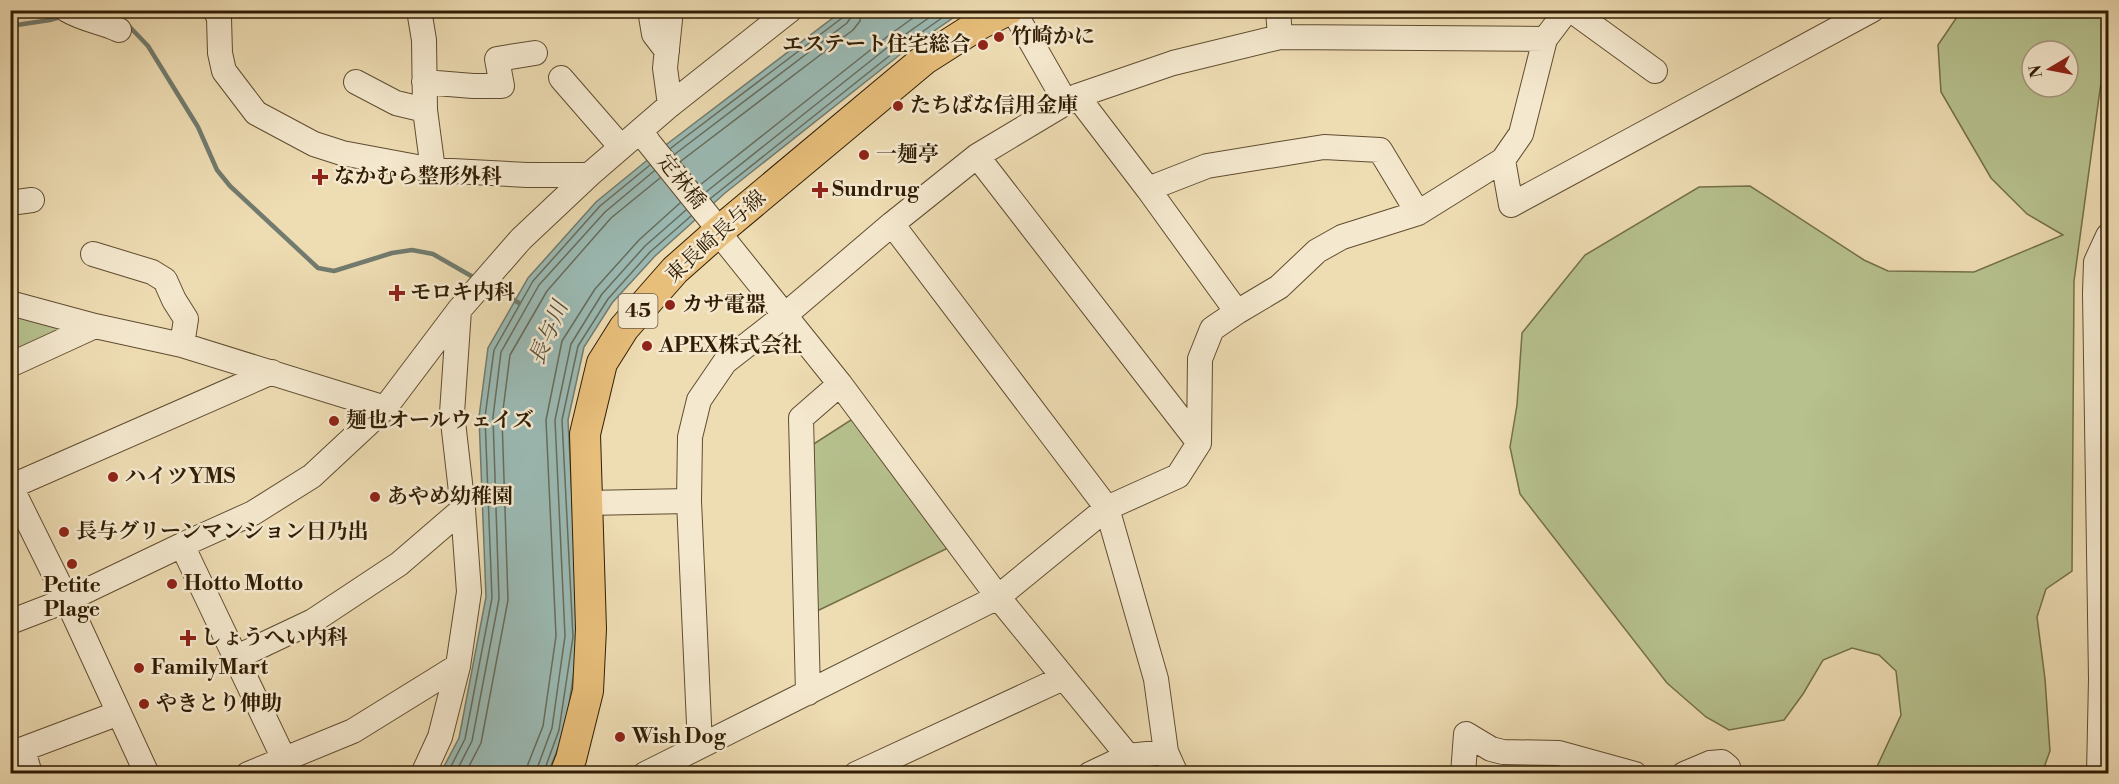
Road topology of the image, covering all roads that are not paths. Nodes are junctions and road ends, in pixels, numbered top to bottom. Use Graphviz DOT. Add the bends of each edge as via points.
graph roads {
  1 [pos="215,10"];
  2 [pos="419,10"];
  3 [pos="650,10"];
  4 [pos="671,10"];
  5 [pos="790,10"];
  6 [pos="1008,10"];
  7 [pos="1013,10"];
  8 [pos="1278,10"];
  9 [pos="1569,10"];
  10 [pos="1872,10"];
  11 [pos="75,15"];
  12 [pos="119,30"];
  13 [pos="1280,37"];
  14 [pos="1545,39"];
  15 [pos="667,51"];
  16 [pos="535,52"];
  17 [pos="1654,71"];
  18 [pos="561,78"];
  19 [pos="424,81"];
  20 [pos="356,82"];
  21 [pos="1071,99"];
  22 [pos="670,105"];
  23 [pos="425,110"];
  24 [pos="645,136"];
  25 [pos="621,147"];
  26 [pos="977,156"];
  27 [pos="1503,160"];
  28 [pos="433,170"];
  29 [pos="589,176"];
  30 [pos="1148,189"];
  31 [pos="1418,213"];
  32 [pos="892,224"];
  33 [pos="715,226"];
  34 [pos="2109,236"];
  35 [pos="93,254"];
  36 [pos="10,303"];
  37 [pos="459,310"];
  38 [pos="1237,312"];
  39 [pos="785,315"];
  40 [pos="95,326"];
  41 [pos="182,345"];
  42 [pos="10,365"];
  43 [pos="272,372"];
  44 [pos="840,384"];
  45 [pos="384,408"];
  46 [pos="1199,443"];
  47 [pos="11,486"];
  48 [pos="689,501"];
  49 [pos="586,503"];
  50 [pos="1107,508"];
  51 [pos="463,509"];
  52 [pos="182,545"];
  53 [pos="998,597"];
  54 [pos="67,600"];
  55 [pos="10,622"];
  56 [pos="236,658"];
  57 [pos="458,666"];
  58 [pos="1063,678"];
  59 [pos="2105,679"];
  60 [pos="808,693"];
  61 [pos="119,713"];
  62 [pos="700,746"];
  63 [pos="17,752"];
  64 [pos="1166,752"];
  65 [pos="1128,756"];
  66 [pos="284,759"];
  67 [pos="30,774"];
  68 [pos="147,774"];
  69 [pos="248,774"];
  70 [pos="423,774"];
  71 [pos="565,774"];
  72 [pos="645,774"];
  73 [pos="856,774"];
  74 [pos="1090,774"];
  75 [pos="1176,774"];
  76 [pos="1463,774"];
  77 [pos="1635,774"];
  78 [pos="1684,774"];
  79 [pos="1729,774"];
  80 [pos="2099,774"];
  1 -- 28 [label="street" via="224,71 256,113 314,144"];
  2 -- 19 [label="street"];
  3 -- 15 [label="street" via="654,34"];
  4 -- 15 [label="street"];
  5 -- 22 [label="street"];
  6 -- 33 [label="main road, 東長崎長与線 / 45" via="925,59"];
  7 -- 21 [label="street"];
  8 -- 13 [label="street"];
  9 -- 14 [label="street"];
  9 -- 17 [label="street"];
  10 -- 27 [label="street" via="1511,205"];
  11 -- 12 [label="street"];
  13 -- 14 [label="street"];
  13 -- 21 [label="street" via="1173,63"];
  14 -- 27 [label="street" via="1521,134"];
  15 -- 22 [label="street"];
  16 -- 19 [label="street" via="497,59 502,86"];
  18 -- 25 [label="street"];
  19 -- 23 [label="street"];
  20 -- 23 [label="street" via="396,103"];
  21 -- 26 [label="street"];
  21 -- 30 [label="street"];
  22 -- 24 [label="street"];
  23 -- 28 [label="street"];
  24 -- 25 [label="street"];
  24 -- 33 [label="street, 定林橋"];
  25 -- 29 [label="street"];
  26 -- 32 [label="street"];
  26 -- 46 [label="street"];
  27 -- 31 [label="street"];
  28 -- 29 [label="street"];
  29 -- 37 [label="street" via="521,238"];
  30 -- 31 [label="street" via="1207,166 1324,147 1380,150"];
  30 -- 38 [label="street"];
  31 -- 38 [label="street" via="1342,237 1317,251 1280,287"];
  32 -- 39 [label="street"];
  32 -- 50 [label="street"];
  33 -- 39 [label="street, 定林橋"];
  33 -- 49 [label="main road, 東長崎長与線 / 45" via="638,311 602,363 585,434"];
  34 -- 59 [label="street" via="2096,261 2095,293"];
  35 -- 41 [label="street" via="152,272 165,280 186,319"];
  36 -- 40 [label="street"];
  37 -- 45 [label="street"];
  37 -- 51 [label="street" via="452,413"];
  38 -- 46 [label="street" via="1212,329 1200,359"];
  39 -- 44 [label="street, 定林橋"];
  39 -- 48 [label="street" via="725,362 699,400 690,437"];
  40 -- 41 [label="street"];
  40 -- 42 [label="street"];
  41 -- 43 [label="street"];
  43 -- 45 [label="street"];
  43 -- 47 [label="street"];
  44 -- 53 [label="street, 定林橋"];
  44 -- 60 [label="street" via="801,418"];
  45 -- 52 [label="street" via="312,476 254,513"];
  46 -- 50 [label="street" via="1179,476"];
  47 -- 54 [label="street"];
  48 -- 49 [label="street"];
  48 -- 62 [label="street"];
  49 -- 71 [label="main road, 東長崎長与線 / 45" via="591,629 588,691"];
  50 -- 53 [label="street"];
  50 -- 64 [label="street" via="1156,679"];
  51 -- 56 [label="street" via="399,564 323,614"];
  51 -- 57 [label="street" via="469,592"];
  52 -- 54 [label="street"];
  52 -- 56 [label="street"];
  53 -- 58 [label="street, 定林橋"];
  53 -- 60 [label="street"];
  54 -- 55 [label="street"];
  54 -- 61 [label="street"];
  56 -- 66 [label="street"];
  57 -- 66 [label="street" via="353,731"];
  57 -- 70 [label="street" via="440,737"];
  58 -- 65 [label="street, 定林橋"];
  58 -- 73 [label="street"];
  59 -- 80 [label="street"];
  60 -- 62 [label="street"];
  61 -- 63 [label="street"];
  61 -- 68 [label="street"];
  62 -- 72 [label="street"];
  63 -- 67 [label="street"];
  64 -- 65 [label="street"];
  64 -- 75 [label="street"];
  65 -- 74 [label="street"];
  66 -- 69 [label="street"];
  76 -- 77 [label="street" via="1466,734 1503,752 1559,753"];
  78 -- 79 [label="street" via="1722,762"];
}
